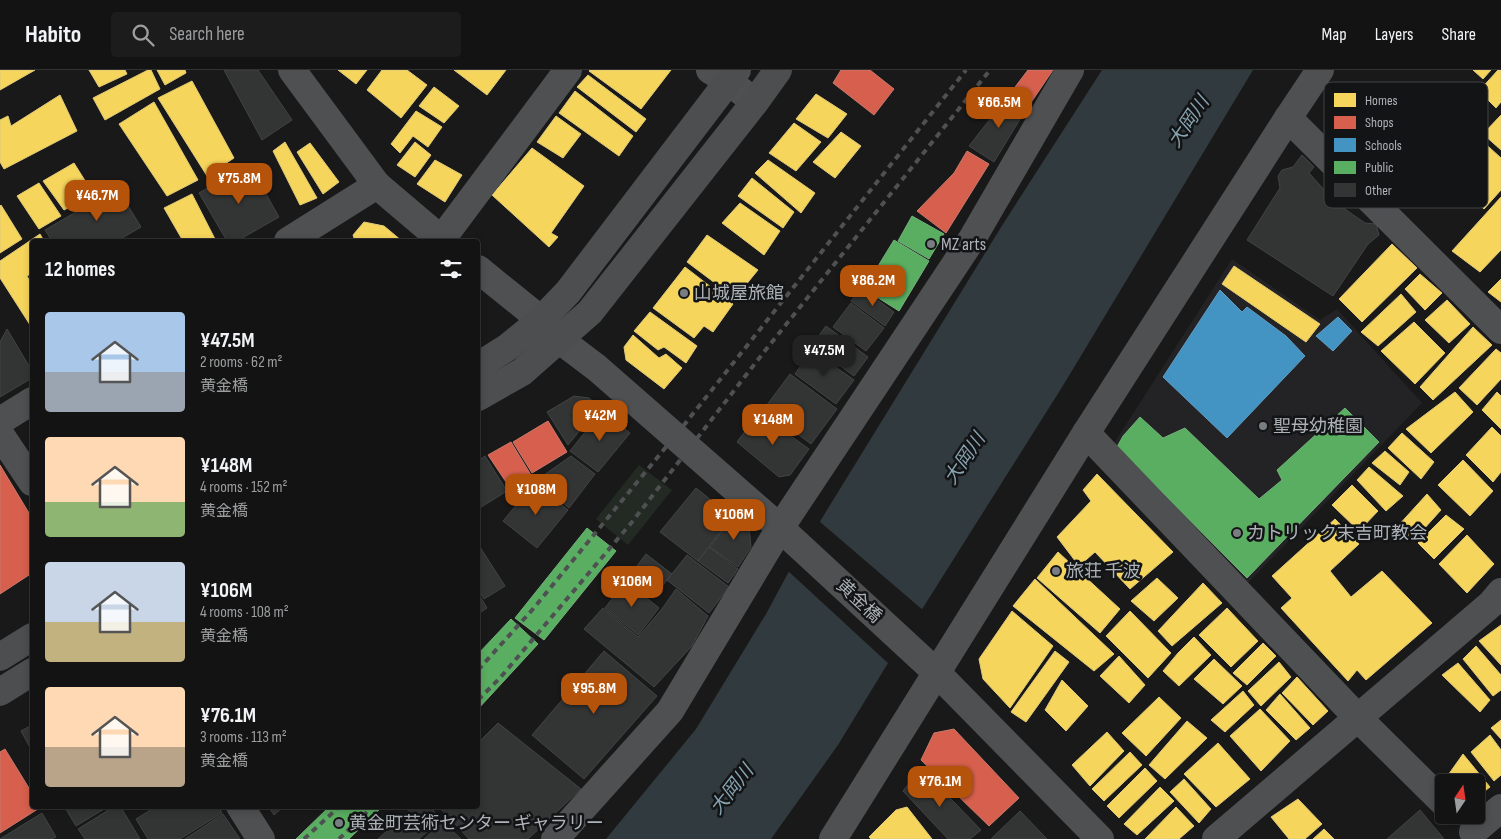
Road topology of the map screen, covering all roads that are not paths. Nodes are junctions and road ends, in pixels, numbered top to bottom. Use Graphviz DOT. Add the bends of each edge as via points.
graph roads {
  1 [pos="292,70"];
  2 [pos="568,70"];
  3 [pos="778,70"];
  4 [pos="1070,70"];
  5 [pos="1320,70"];
  6 [pos="725,74"];
  7 [pos="755,102"];
  8 [pos="1288,118"];
  9 [pos="1324,154"];
  10 [pos="377,185"];
  11 [pos="1378,208"];
  12 [pos="291,239"];
  13 [pos="441,239"];
  14 [pos="443,239"];
  15 [pos="480,271"];
  16 [pos="542,320"];
  17 [pos="1501,330"];
  18 [pos="560,340"];
  19 [pos="480,365"];
  20 [pos="480,396"];
  21 [pos="30,402"];
  22 [pos="0,421"];
  23 [pos="1086,433"];
  24 [pos="0,434"];
  25 [pos="30,479"];
  26 [pos="780,528"];
  27 [pos="1501,592"];
  28 [pos="30,638"];
  29 [pos="0,657"];
  30 [pos="30,673"];
  31 [pos="937,673"];
  32 [pos="0,692"];
  33 [pos="1358,718"];
  34 [pos="1435,794"];
  35 [pos="1501,808"];
  36 [pos="242,809"];
  37 [pos="1470,829"];
  38 [pos="261,839"];
  39 [pos="555,839"];
  40 [pos="833,839"];
  41 [pos="1100,839"];
  42 [pos="1216,839"];
  1 -- 10 [label="street"];
  2 -- 14 [label="street"];
  3 -- 7 [label="main road"];
  4 -- 26 [label="street" via="972,239"];
  5 -- 8 [label="street"];
  6 -- 7 [label="street"];
  6 -- 16 [label="main road" via="568,292"];
  7 -- 18 [label="main road" via="590,312"];
  8 -- 9 [label="street"];
  8 -- 23 [label="street"];
  10 -- 12 [label="street"];
  10 -- 13 [label="street"];
  11 -- 17 [label="street"];
  15 -- 16 [label="street, 黄金橋"];
  16 -- 18 [label="street, 黄金橋"];
  16 -- 19 [label="main road"];
  18 -- 20 [label="main road" via="522,372"];
  18 -- 26 [label="street, 黄金橋" via="597,368"];
  21 -- 22 [label="street"];
  23 -- 31 [label="street"];
  23 -- 33 [label="street"];
  24 -- 25 [label="street"];
  26 -- 31 [label="street, 黄金橋"];
  26 -- 39 [label="street" via="670,712"];
  27 -- 33 [label="street"];
  28 -- 29 [label="main road"];
  30 -- 32 [label="main road"];
  31 -- 40 [label="street"];
  31 -- 41 [label="street, 黄金橋"];
  33 -- 34 [label="street"];
  33 -- 42 [label="street"];
  35 -- 37 [label="street"];
  36 -- 38 [label="street"];
}
